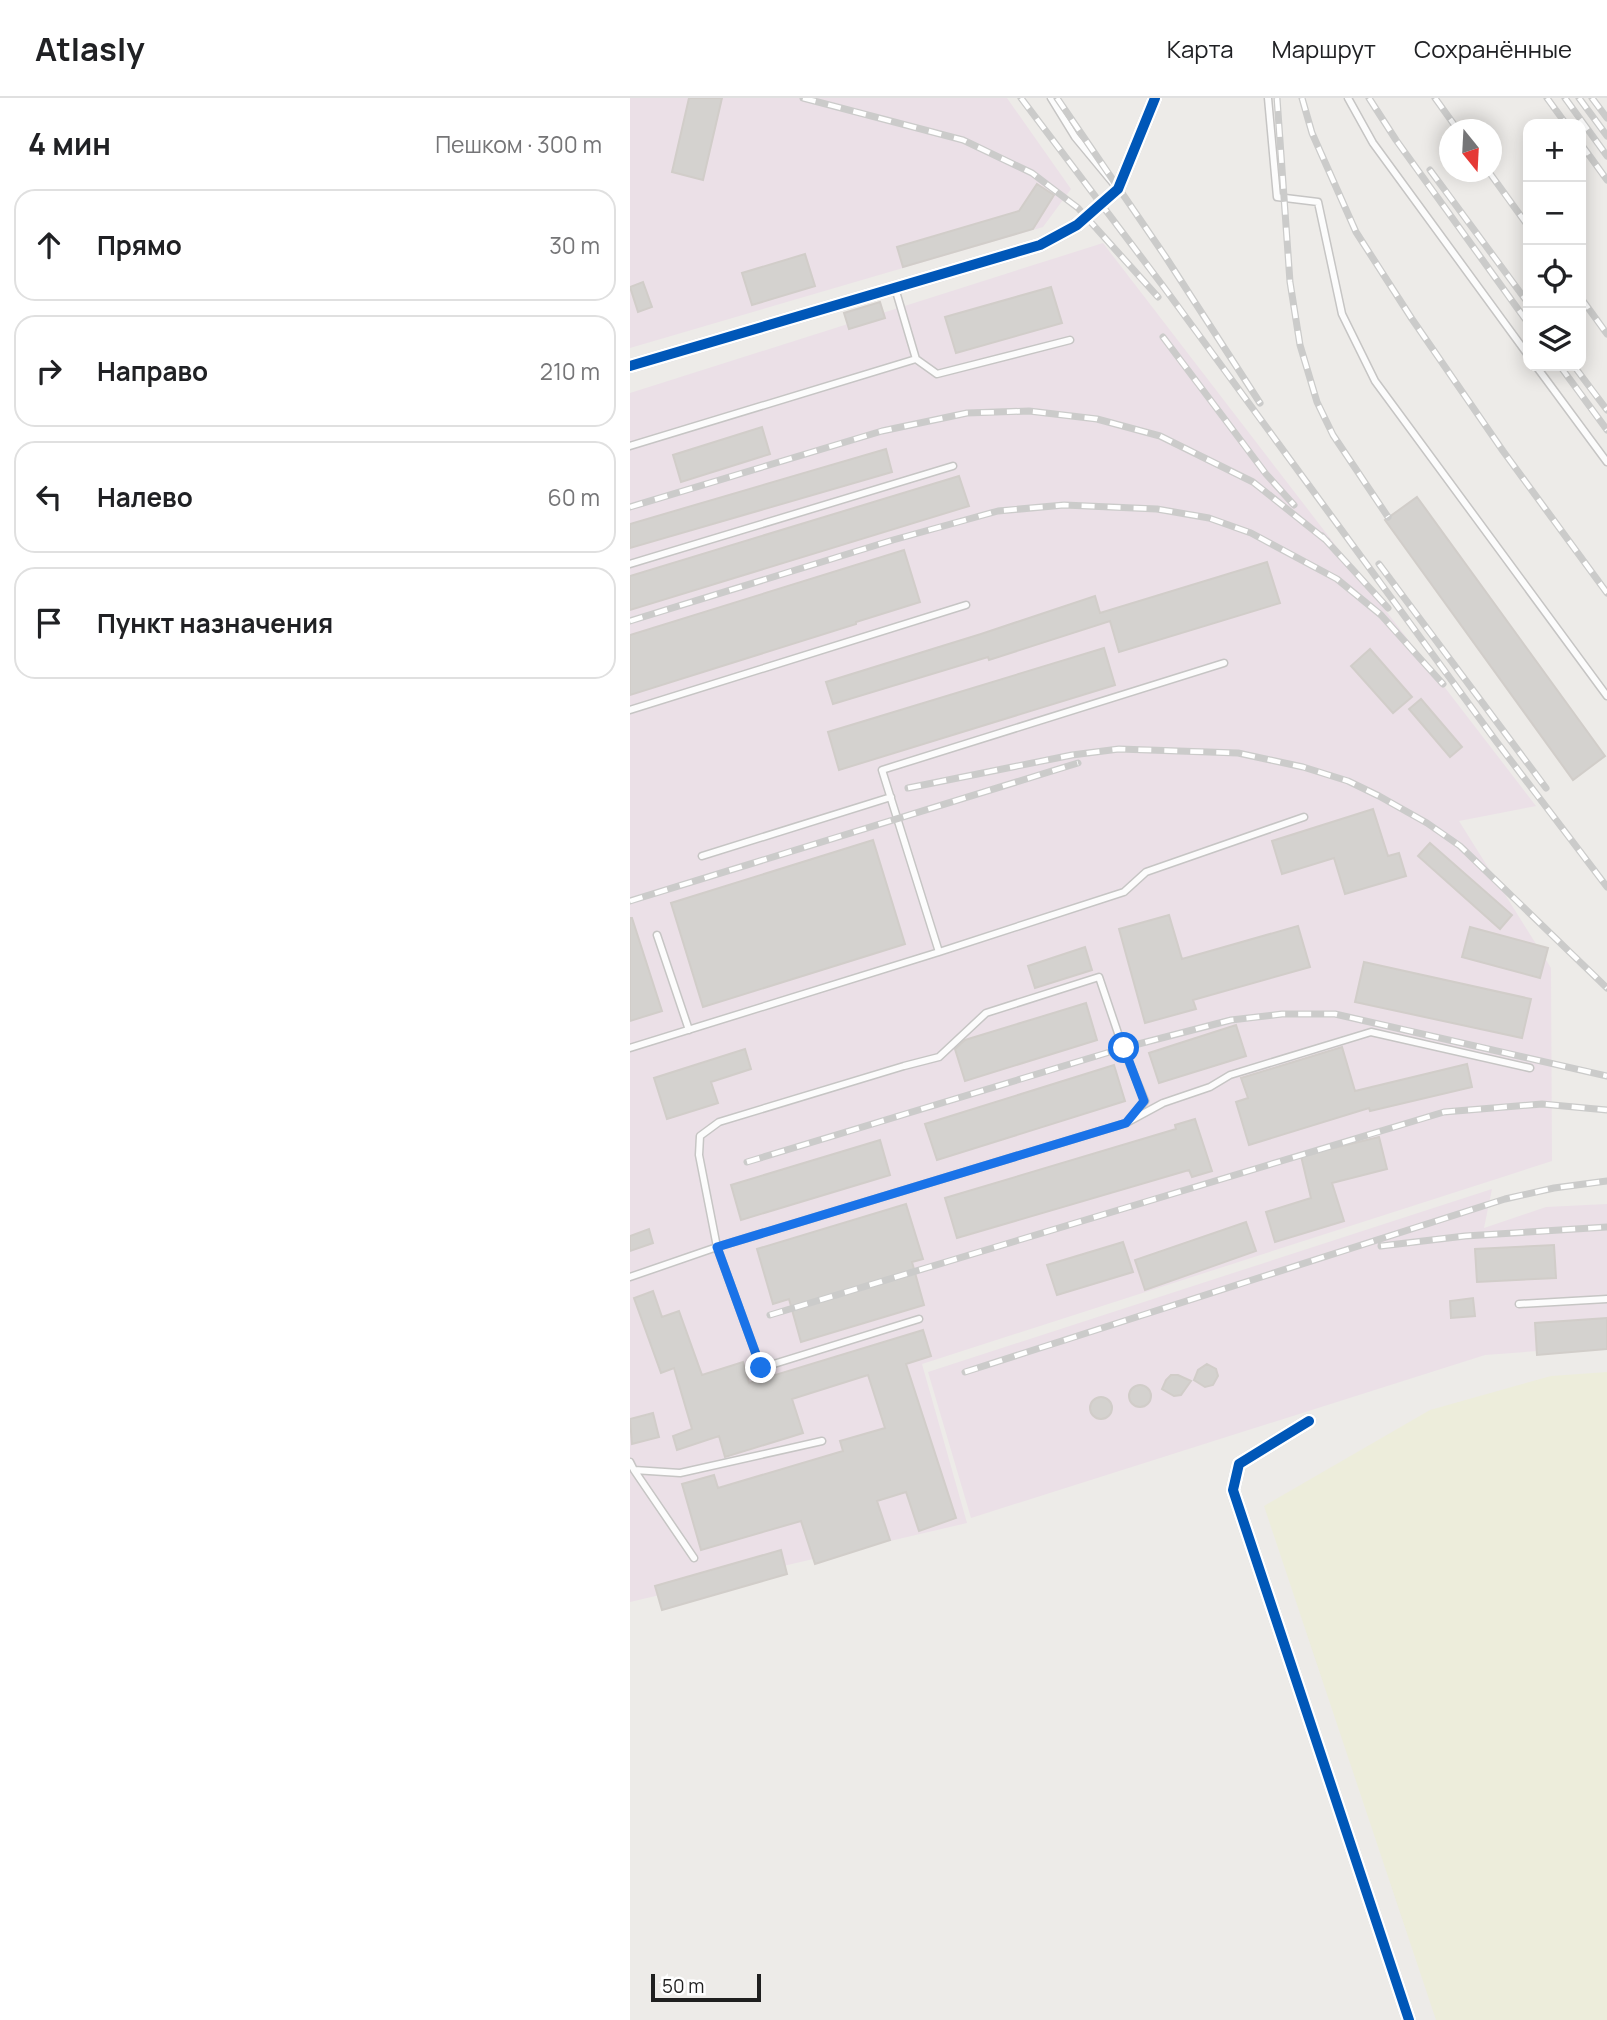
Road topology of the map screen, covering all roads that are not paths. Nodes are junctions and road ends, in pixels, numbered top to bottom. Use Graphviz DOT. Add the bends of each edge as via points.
graph roads {
  1 [pos="1051,98"];
  2 [pos="1155,98"];
  3 [pos="1268,98"];
  4 [pos="1348,98"];
  5 [pos="1118,189"];
  6 [pos="895,288"];
  7 [pos="1070,340"];
  8 [pos="1523,348"];
  9 [pos="916,359"];
  10 [pos="630,366"];
  11 [pos="1540,371"];
  12 [pos="630,446"];
  13 [pos="1607,462"];
  14 [pos="953,466"];
  15 [pos="630,564"];
  16 [pos="966,605"];
  17 [pos="1224,663"];
  18 [pos="1607,696"];
  19 [pos="630,710"];
  20 [pos="891,797"];
  21 [pos="1304,817"];
  22 [pos="702,856"];
  23 [pos="657,935"];
  24 [pos="939,952"];
  25 [pos="689,1030"];
  26 [pos="630,1048"];
  27 [pos="1530,1068"];
  28 [pos="1126,1123"];
  29 [pos="717,1247"];
  30 [pos="630,1277"];
  31 [pos="1607,1299"];
  32 [pos="1519,1304"];
  33 [pos="919,1319"];
  34 [pos="1309,1421"];
  35 [pos="822,1441"];
  36 [pos="630,1462"];
  37 [pos="634,1469"];
  38 [pos="694,1558"];
  39 [pos="1409,2020"];
  1 -- 5 [label="lane" via="1075,137"];
  2 -- 5 [label="street"];
  3 -- 18 [label="lane" via="1277,197 1318,202 1342,314 1375,381"];
  4 -- 8 [label="lane" via="1373,143"];
  5 -- 6 [label="street" via="1077,225 1040,244"];
  6 -- 9 [label="lane"];
  6 -- 10 [label="street"];
  7 -- 9 [label="lane" via="937,374"];
  9 -- 12 [label="lane"];
  11 -- 13 [label="lane"];
  14 -- 15 [label="lane"];
  16 -- 19 [label="lane"];
  17 -- 20 [label="lane" via="882,770"];
  20 -- 22 [label="lane"];
  20 -- 24 [label="lane"];
  21 -- 24 [label="lane" via="1146,872 1124,892"];
  23 -- 25 [label="lane"];
  24 -- 25 [label="lane"];
  25 -- 26 [label="lane"];
  27 -- 28 [label="lane" via="1371,1032 1230,1075"];
  28 -- 29 [label="lane"];
  28 -- 29 [label="lane" via="1144,1101 1100,976 986,1013 939,1057 719,1122 700,1136 699,1155"];
  29 -- 30 [label="lane"];
  29 -- 33 [label="lane" via="761,1368"];
  31 -- 32 [label="lane"];
  34 -- 39 [label="street" via="1239,1464 1233,1490"];
  35 -- 37 [label="lane" via="680,1473"];
  36 -- 37 [label="lane"];
  37 -- 38 [label="lane"];
}
